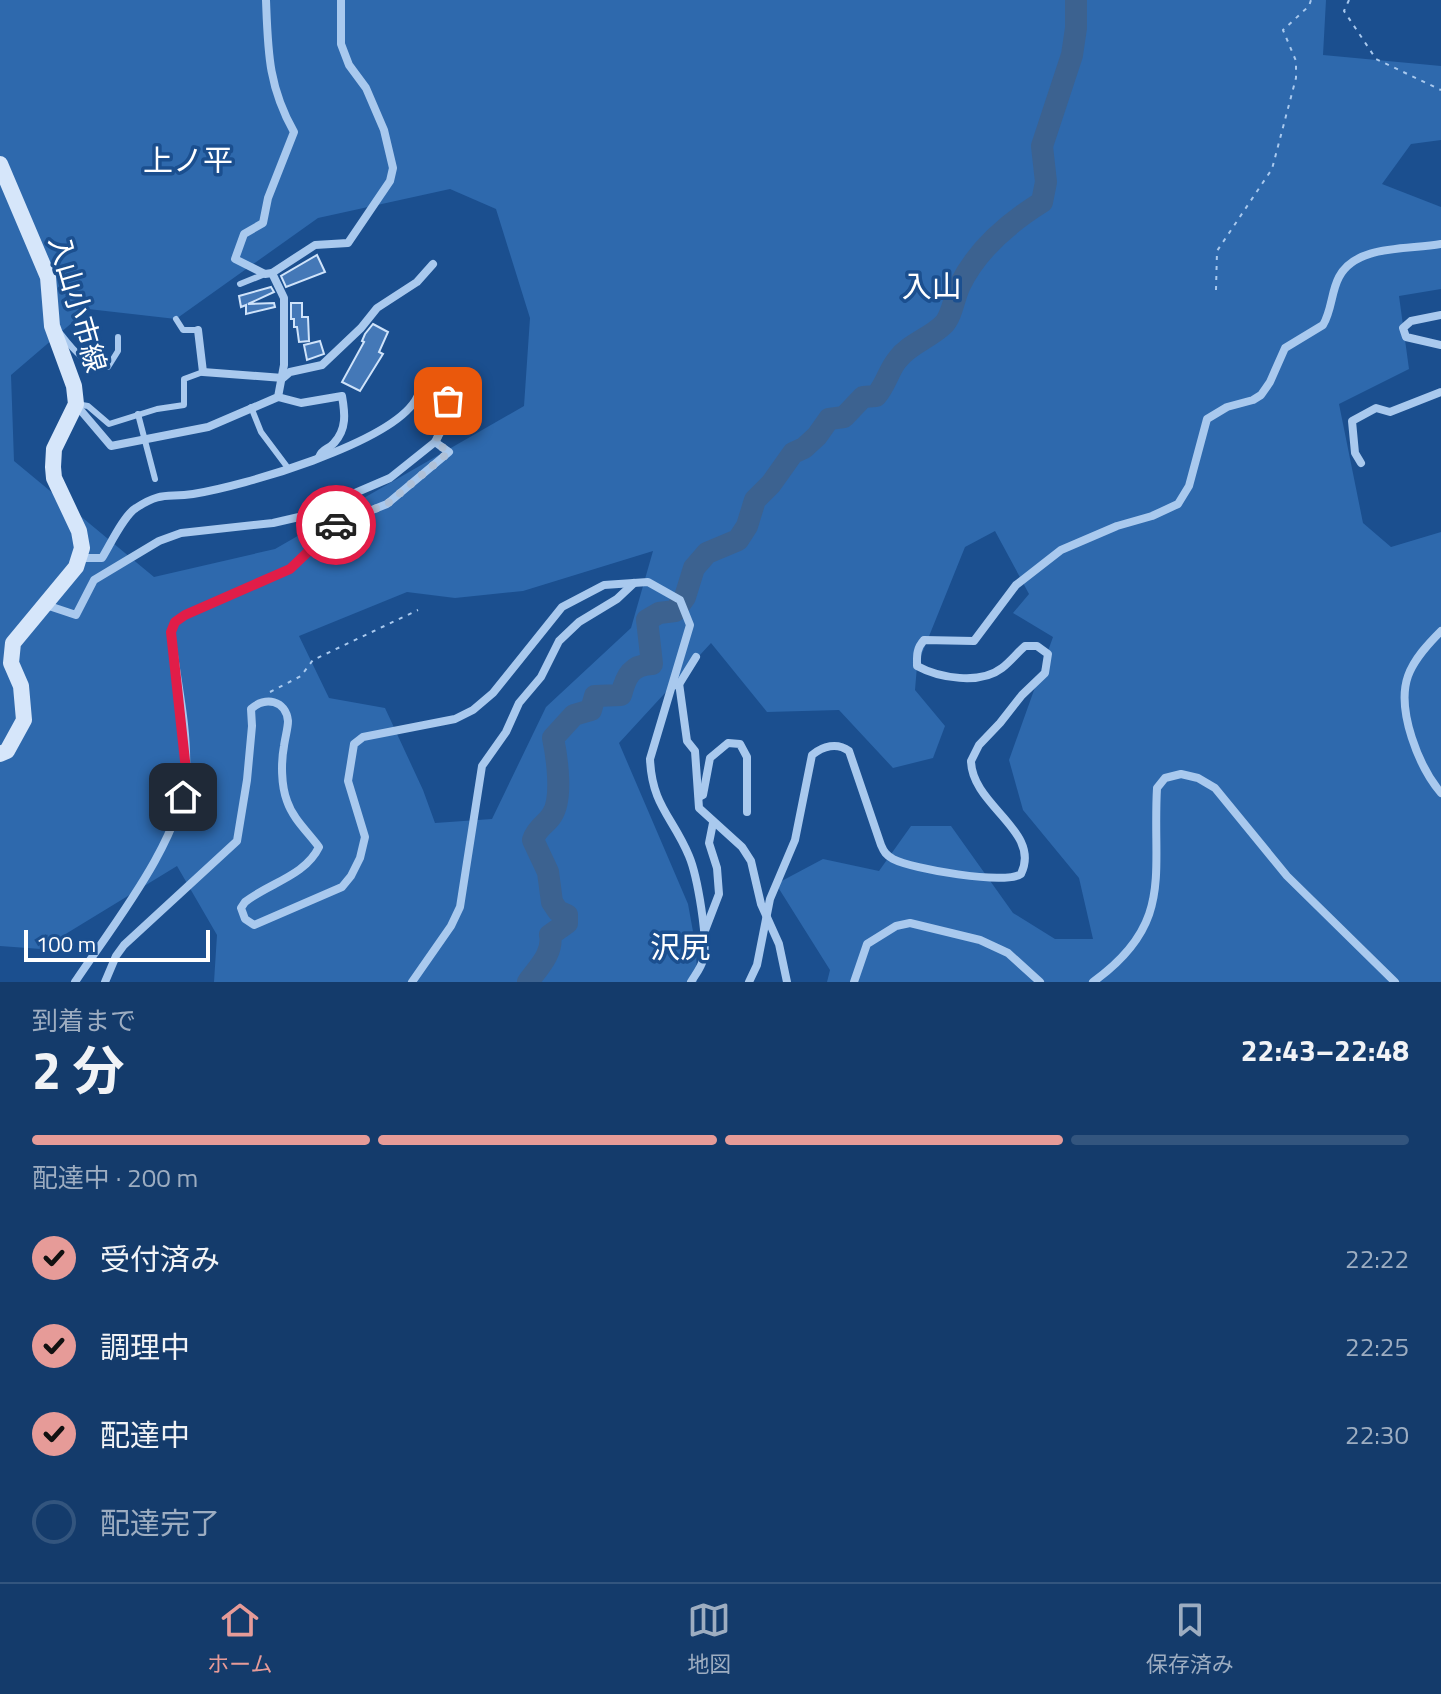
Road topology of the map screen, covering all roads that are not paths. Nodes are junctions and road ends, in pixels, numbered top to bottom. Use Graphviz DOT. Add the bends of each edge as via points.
graph roads {
  1 [pos="266,0"];
  2 [pos="341,0"];
  3 [pos="0,164"];
  4 [pos="1441,244"];
  5 [pos="433,264"];
  6 [pos="269,274"];
  7 [pos="240,284"];
  8 [pos="1441,315"];
  9 [pos="176,319"];
  10 [pos="52,326"];
  11 [pos="198,330"];
  12 [pos="118,337"];
  13 [pos="1441,345"];
  14 [pos="203,372"];
  15 [pos="283,378"];
  16 [pos="1441,392"];
  17 [pos="278,397"];
  18 [pos="76,404"];
  19 [pos="251,407"];
  20 [pos="138,414"];
  21 [pos="145,440"];
  22 [pos="435,442"];
  23 [pos="319,457"];
  24 [pos="1361,463"];
  25 [pos="288,468"];
  26 [pos="155,479"];
  27 [pos="79,558"];
  28 [pos="635,582"];
  29 [pos="46,604"];
  30 [pos="1441,631"];
  31 [pos="696,657"];
  32 [pos="679,683"];
  33 [pos="669,700"];
  34 [pos="0,754"];
  35 [pos="1441,793"];
  36 [pos="699,797"];
  37 [pos="747,812"];
  38 [pos="713,823"];
  39 [pos="766,917"];
  40 [pos="704,934"];
  41 [pos="75,982"];
  42 [pos="105,982"];
  43 [pos="412,982"];
  44 [pos="691,982"];
  45 [pos="749,982"];
  46 [pos="787,982"];
  47 [pos="854,982"];
  48 [pos="1040,982"];
  49 [pos="1093,982"];
  50 [pos="1395,982"];
  1 -- 6 [label="street" via="268,53 279,105 294,132 263,223 244,234 235,259"];
  2 -- 6 [label="street" via="341,44 384,130 393,168 390,181 348,243 315,245"];
  3 -- 10 [label="main road, 入山小市線" via="48,277"];
  4 -- 39 [label="street" via="1369,254 1345,268 1326,320 1285,348 1261,395 1207,419 1189,486 1178,504 1061,550 1016,585 974,641 924,640 919,645 917,666 931,674 962,678 1003,668 1025,646 1048,654 1045,673 979,745 971,761 976,785 1024,846 1021,874 1006,879 943,873 889,857 849,751 827,746 812,755 795,840"];
  5 -- 15 [label="street" via="417,282 377,308 322,365"];
  6 -- 7 [label="lane"];
  6 -- 15 [label="street" via="284,298"];
  8 -- 13 [label="street" via="1411,321 1403,328 1406,337"];
  9 -- 11 [label="lane" via="183,330"];
  10 -- 12 [label="lane" via="93,365 108,367 114,361"];
  10 -- 18 [label="main road, 入山小市線"];
  11 -- 14 [label="street"];
  14 -- 15 [label="street"];
  14 -- 20 [label="lane" via="184,379 184,405"];
  15 -- 17 [label="street"];
  16 -- 24 [label="street" via="1390,412 1376,408 1352,421"];
  17 -- 19 [label="street"];
  17 -- 23 [label="street" via="301,403 342,396 346,420"];
  18 -- 20 [label="lane" via="88,406 109,424"];
  18 -- 21 [label="street" via="111,446"];
  18 -- 27 [label="main road, 入山小市線" via="54,449 53,467 79,531"];
  19 -- 21 [label="street" via="208,427"];
  19 -- 25 [label="lane" via="261,432"];
  20 -- 21 [label="lane"];
  21 -- 26 [label="lane"];
  22 -- 23 [label="street" via="447,420 450,382 445,375 427,374 414,403 377,434"];
  22 -- 29 [label="street" via="390,478 299,517 181,533 159,541 94,580 76,615"];
  22 -- 41 [label="street" via="449,452 387,504 337,524 290,569 175,622 171,632 186,770 183,797 168,836"];
  23 -- 25 [label="street"];
  25 -- 27 [label="street" via="192,495 160,495 132,509 102,558"];
  27 -- 29 [label="main road"];
  28 -- 33 [label="street" via="648,582 680,600 690,625"];
  28 -- 42 [label="street" via="604,585 562,607 493,693 473,710 455,719 358,740 348,781 365,837 351,876 334,891 254,925 243,914 245,902 303,868 319,847 286,799 283,754 288,720 272,701 254,706 237,841 124,945"];
  28 -- 43 [label="street" via="559,641 482,766 460,907"];
  29 -- 34 [label="main road" via="13,643 11,663 21,686 24,720"];
  30 -- 35 [label="street" via="1409,673 1404,696 1424,769"];
  31 -- 32 [label="street"];
  32 -- 33 [label="street"];
  32 -- 36 [label="street" via="687,741 695,751"];
  33 -- 40 [label="street" via="650,759 651,782 689,856"];
  36 -- 37 [label="street" via="710,758 728,743 740,744 747,757"];
  36 -- 38 [label="street" via="699,808"];
  38 -- 39 [label="street" via="751,861"];
  38 -- 40 [label="street" via="709,843 719,894"];
  39 -- 45 [label="street"];
  39 -- 46 [label="street" via="779,944"];
  40 -- 44 [label="street" via="703,961"];
  47 -- 48 [label="street" via="867,944 910,923 980,940 1008,953"];
  49 -- 50 [label="street" via="1129,948 1151,915 1157,887 1157,788 1165,778 1181,774 1215,788 1287,876"];
}
